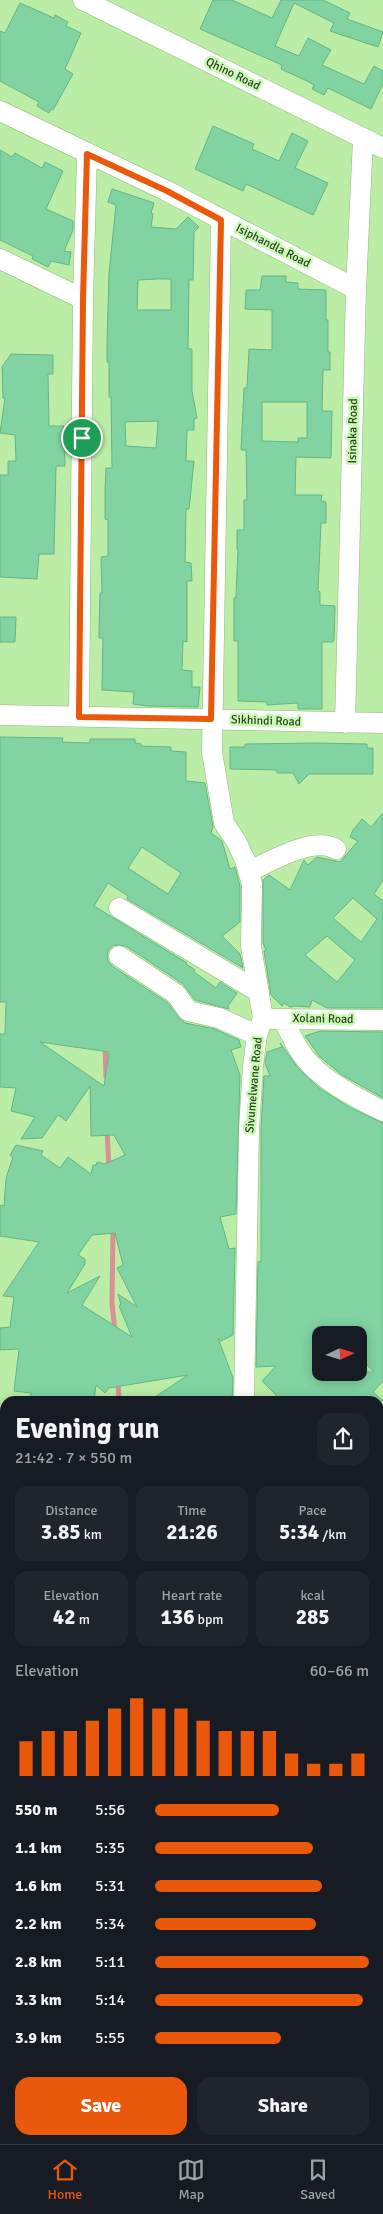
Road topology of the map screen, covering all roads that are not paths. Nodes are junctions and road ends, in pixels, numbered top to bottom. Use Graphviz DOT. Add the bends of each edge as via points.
graph roads {
  1 [pos="83,0"];
  2 [pos="0,111"];
  3 [pos="363,139"];
  4 [pos="383,148"];
  5 [pos="87,154"];
  6 [pos="221,220"];
  7 [pos="0,259"];
  8 [pos="356,289"];
  9 [pos="83,299"];
  10 [pos="0,715"];
  11 [pos="79,717"];
  12 [pos="211,719"];
  13 [pos="345,723"];
  14 [pos="383,723"];
  15 [pos="336,849"];
  16 [pos="250,871"];
  17 [pos="119,908"];
  18 [pos="119,956"];
  19 [pos="259,992"];
  20 [pos="383,1020"];
  21 [pos="268,1024"];
  22 [pos="383,1112"];
  23 [pos="244,1396"];
  1 -- 3 [label="street, Qhino Road"];
  2 -- 5 [label="street, Isiphandla Road"];
  3 -- 4 [label="street, Qhino Road"];
  3 -- 8 [label="street, Isinaka Road"];
  5 -- 6 [label="street, Isiphandla Road"];
  5 -- 9 [label="street"];
  6 -- 8 [label="street, Isiphandla Road"];
  6 -- 12 [label="street, Sivumelwane Road"];
  7 -- 9 [label="street"];
  8 -- 13 [label="street, Isinaka Road"];
  9 -- 11 [label="street"];
  10 -- 11 [label="street, Sikhindi Road"];
  11 -- 12 [label="street, Sikhindi Road"];
  12 -- 13 [label="street, Sikhindi Road"];
  12 -- 16 [label="street, Sivumelwane Road" via="212,752 224,823"];
  13 -- 14 [label="street, Sikhindi Road"];
  15 -- 16 [label="street" via="326,845 313,846 287,853"];
  16 -- 19 [label="street, Sivumelwane Road" via="251,946"];
  17 -- 19 [label="street"];
  18 -- 21 [label="street" via="176,994 188,1012"];
  19 -- 21 [label="street, Sivumelwane Road"];
  20 -- 21 [label="street, Xolani Road"];
  21 -- 22 [label="street" via="296,1044 312,1066"];
  21 -- 23 [label="street, Sivumelwane Road" via="253,1066 248,1129"];
}
